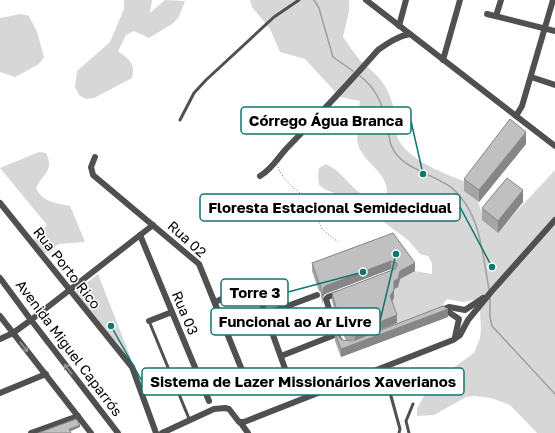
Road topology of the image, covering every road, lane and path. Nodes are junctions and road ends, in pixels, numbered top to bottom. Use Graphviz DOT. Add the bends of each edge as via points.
graph roads {
  1 [pos="299,0"];
  2 [pos="366,0"];
  3 [pos="406,0"];
  4 [pos="460,0"];
  5 [pos="501,0"];
  6 [pos="552,0"];
  7 [pos="487,14"];
  8 [pos="496,16"];
  9 [pos="399,26"];
  10 [pos="544,29"];
  11 [pos="555,31"];
  12 [pos="410,34"];
  13 [pos="443,60"];
  14 [pos="531,77"];
  15 [pos="555,85"];
  16 [pos="516,116"];
  17 [pos="180,120"];
  18 [pos="555,146"];
  19 [pos="95,157"];
  20 [pos="280,157"];
  21 [pos="260,176"];
  22 [pos="311,200"];
  23 [pos="0,202"];
  24 [pos="341,212"];
  25 [pos="555,220"];
  26 [pos="153,225"];
  27 [pos="140,235"];
  28 [pos="338,242"];
  29 [pos="0,278"];
  30 [pos="348,289"];
  31 [pos="69,291"];
  32 [pos="491,292"];
  33 [pos="317,295"];
  34 [pos="216,302"];
  35 [pos="444,309"];
  36 [pos="465,310"];
  37 [pos="172,312"];
  38 [pos="266,314"];
  39 [pos="430,314"];
  40 [pos="0,316"];
  41 [pos="459,319"];
  42 [pos="31,320"];
  43 [pos="149,320"];
  44 [pos="468,320"];
  45 [pos="13,333"];
  46 [pos="332,336"];
  47 [pos="0,339"];
  48 [pos="453,340"];
  49 [pos="346,345"];
  50 [pos="281,356"];
  51 [pos="384,367"];
  52 [pos="46,374"];
  53 [pos="288,374"];
  54 [pos="248,385"];
  55 [pos="0,393"];
  56 [pos="209,401"];
  57 [pos="414,404"];
  58 [pos="78,416"];
  59 [pos="190,421"];
  60 [pos="240,422"];
  61 [pos="176,431"];
  62 [pos="32,433"];
  63 [pos="91,433"];
  64 [pos="118,433"];
  65 [pos="156,433"];
  66 [pos="162,433"];
  67 [pos="248,433"];
  68 [pos="399,433"];
  69 [pos="410,433"];
  1 -- 17 [label="lane" via="274,17 206,80 194,93"];
  2 -- 9 [label="street"];
  3 -- 9 [label="street"];
  4 -- 13 [label="street"];
  5 -- 8 [label="street"];
  6 -- 10 [label="street"];
  7 -- 8 [label="street"];
  8 -- 10 [label="street"];
  9 -- 12 [label="street"];
  10 -- 11 [label="street"];
  10 -- 14 [label="street"];
  12 -- 13 [label="street"];
  12 -- 20 [label="street" via="397,38 378,50"];
  13 -- 16 [label="street"];
  14 -- 15 [label="street"];
  14 -- 16 [label="street" via="522,106"];
  16 -- 18 [label="street"];
  19 -- 26 [label="street, Rua 02" via="91,167 93,175"];
  20 -- 21 [label="street" via="268,172"];
  20 -- 22 [label="path" via="279,169 288,182"];
  22 -- 24 [label="path"];
  22 -- 28 [label="path" via="322,229"];
  23 -- 31 [label="street, Rua Porto Rico"];
  25 -- 32 [label="street"];
  26 -- 27 [label="street"];
  26 -- 34 [label="street, Rua 02" via="199,264"];
  27 -- 31 [label="street"];
  27 -- 37 [label="street, Rua 03"];
  29 -- 42 [label="street, Avenida Miguel Caparrós"];
  30 -- 49 [label="street" via="328,296 326,300 338,338"];
  31 -- 42 [label="street"];
  31 -- 65 [label="street, Rua Porto Rico" via="132,367"];
  32 -- 36 [label="street"];
  32 -- 44 [label="street"];
  33 -- 38 [label="street"];
  34 -- 38 [label="street" via="245,290 250,291 260,298"];
  34 -- 54 [label="street, Rua 02"];
  35 -- 36 [label="street" via="455,307"];
  35 -- 39 [label="street"];
  35 -- 41 [label="street"];
  36 -- 41 [label="street" via="459,312"];
  36 -- 44 [label="street" via="469,313"];
  37 -- 43 [label="street"];
  37 -- 56 [label="street, Rua 03"];
  38 -- 50 [label="street"];
  40 -- 45 [label="street"];
  41 -- 44 [label="street" via="463,322"];
  41 -- 48 [label="street" via="458,330"];
  42 -- 45 [label="street"];
  64 -- 42 [label="street, Avenida Miguel Caparrós, one-way"];
  43 -- 59 [label="lane"];
  44 -- 48 [label="street" via="460,335"];
  45 -- 47 [label="street"];
  45 -- 52 [label="street, one-way"];
  46 -- 50 [label="street"];
  48 -- 51 [label="street"];
  50 -- 53 [label="street"];
  51 -- 60 [label="street"];
  51 -- 68 [label="lane"];
  52 -- 55 [label="street"];
  52 -- 58 [label="street"];
  57 -- 69 [label="lane" via="406,421"];
  58 -- 62 [label="street"];
  58 -- 63 [label="street"];
  59 -- 60 [label="street" via="214,409 225,408"];
  59 -- 61 [label="street"];
  60 -- 67 [label="street"];
  61 -- 66 [label="street"];
}
